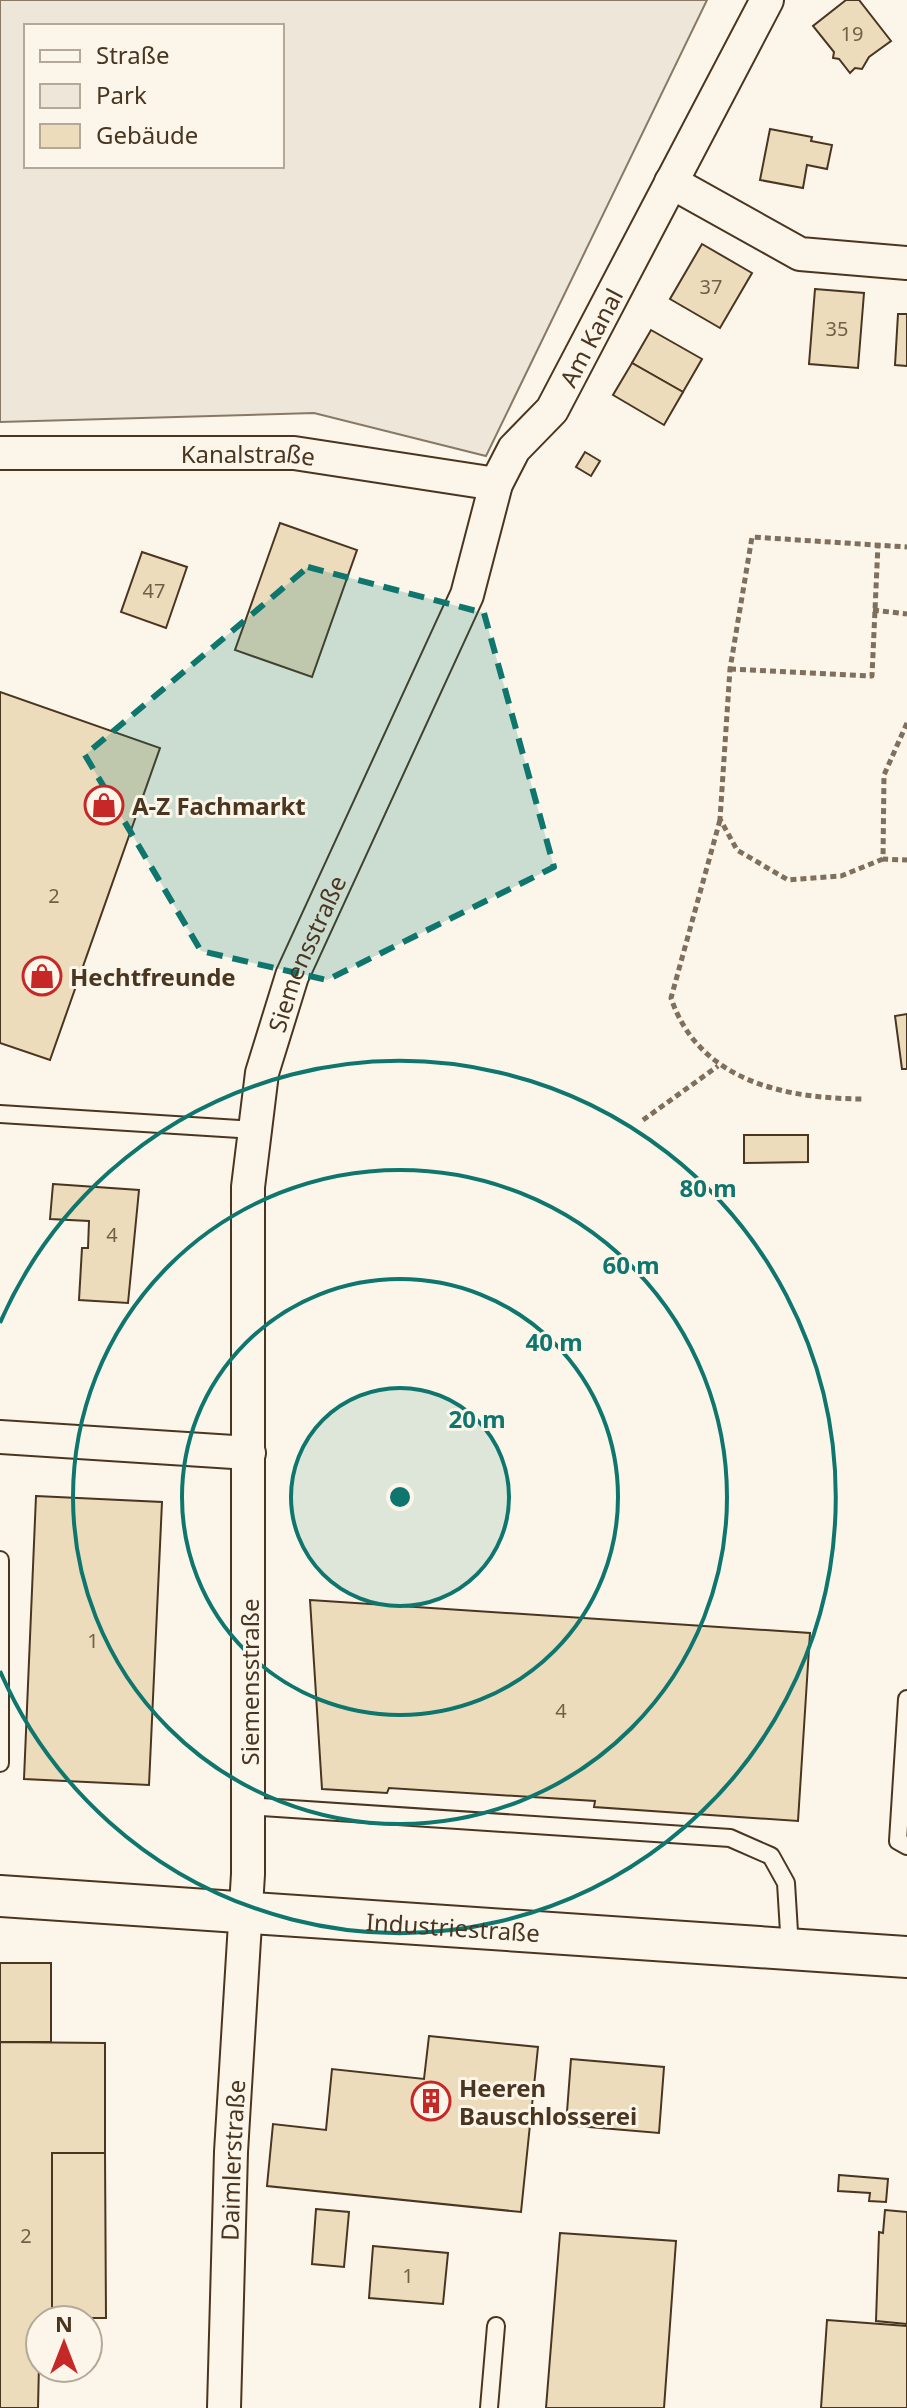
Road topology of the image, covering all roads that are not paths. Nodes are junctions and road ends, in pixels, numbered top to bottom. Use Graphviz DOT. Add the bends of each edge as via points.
graph roads {
  1 [pos="767,0"];
  2 [pos="671,182"];
  3 [pos="907,263"];
  4 [pos="0,453"];
  5 [pos="496,484"];
  6 [pos="0,1114"];
  7 [pos="255,1130"];
  8 [pos="0,1437"];
  9 [pos="249,1453"];
  10 [pos="0,1560"];
  11 [pos="907,1699"];
  12 [pos="0,1763"];
  13 [pos="248,1806"];
  14 [pos="907,1846"];
  15 [pos="0,1896"];
  16 [pos="247,1912"];
  17 [pos="791,1949"];
  18 [pos="907,1957"];
  19 [pos="496,2326"];
  20 [pos="224,2408"];
  21 [pos="489,2408"];
  1 -- 2 [label="street, Am Kanal"];
  2 -- 3 [label="street" via="800,254"];
  2 -- 5 [label="street, Am Kanal" via="552,410 514,449"];
  4 -- 5 [label="street, Kanalstraße" via="294,453"];
  5 -- 7 [label="street, Siemensstraße" via="467,595 292,976 262,1073"];
  6 -- 7 [label="lane"];
  7 -- 9 [label="street, Siemensstraße" via="248,1187"];
  8 -- 9 [label="street"];
  9 -- 13 [label="street, Siemensstraße"];
  10 -- 12 [label="lane"];
  11 -- 14 [label="lane" via="898,1841"];
  13 -- 16 [label="street, Siemensstraße"];
  13 -- 17 [label="lane" via="730,1838 771,1856 786,1883"];
  15 -- 16 [label="street, Industriestraße"];
  16 -- 17 [label="street, Industriestraße"];
  16 -- 20 [label="street, Daimlerstraße" via="231,2152"];
  17 -- 18 [label="street, Industriestraße"];
  19 -- 21 [label="lane"];
}
